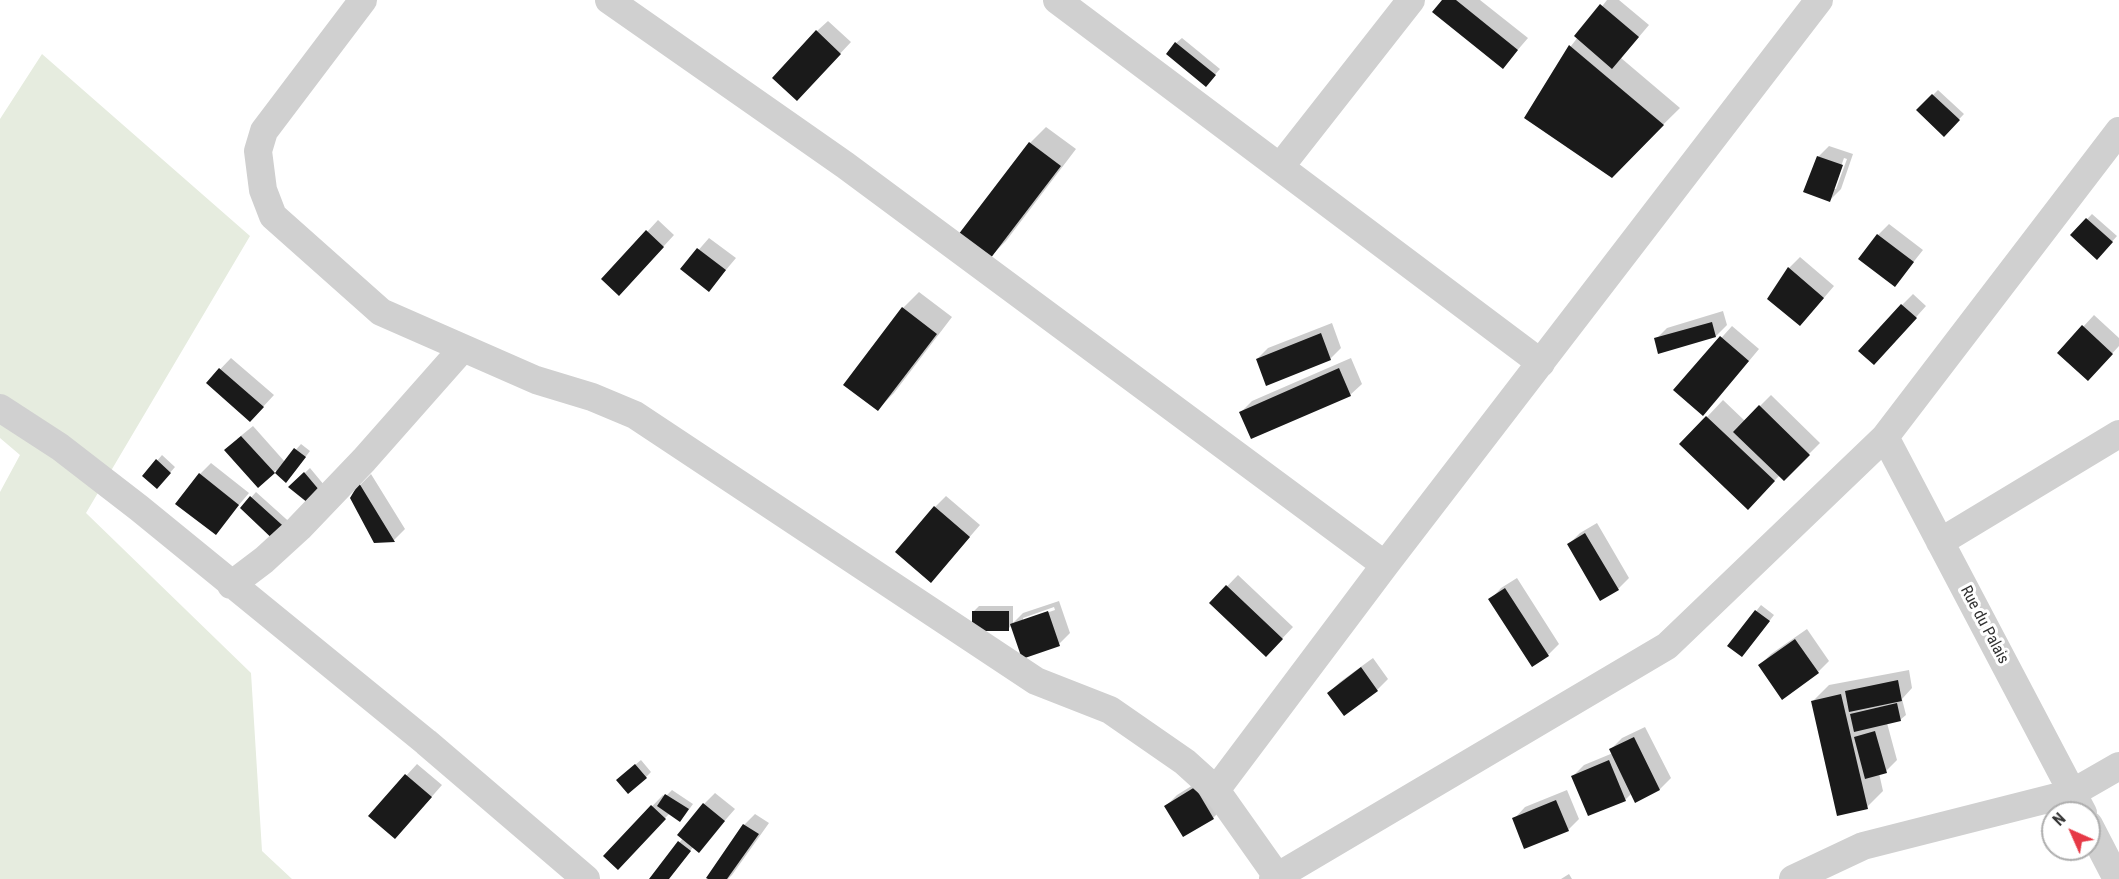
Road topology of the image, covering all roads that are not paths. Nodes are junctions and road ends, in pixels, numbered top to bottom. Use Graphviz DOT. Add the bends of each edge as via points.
graph roads {
  1 [pos="363,0"];
  2 [pos="609,0"];
  3 [pos="1057,0"];
  4 [pos="1411,0"];
  5 [pos="1819,0"];
  6 [pos="2119,131"];
  7 [pos="1280,167"];
  8 [pos="463,348"];
  9 [pos="1540,363"];
  10 [pos="0,408"];
  11 [pos="2119,434"];
  12 [pos="1885,437"];
  13 [pos="1940,542"];
  14 [pos="1385,565"];
  15 [pos="231,585"];
  16 [pos="2119,766"];
  17 [pos="1216,790"];
  18 [pos="2076,801"];
  19 [pos="2079,801"];
  20 [pos="2041,810"];
  21 [pos="2101,848"];
  22 [pos="1276,878"];
  23 [pos="586,879"];
  24 [pos="1794,879"];
  25 [pos="2117,879"];
  1 -- 8 [label="street" via="264,131 258,151 263,190 273,216 381,312"];
  2 -- 14 [label="street" via="845,165"];
  3 -- 7 [label="street"];
  4 -- 7 [label="street"];
  5 -- 9 [label="street"];
  6 -- 12 [label="street"];
  7 -- 9 [label="street"];
  8 -- 15 [label="street" via="299,528"];
  8 -- 17 [label="street" via="635,416 1036,681 1110,710 1185,762"];
  9 -- 14 [label="street"];
  10 -- 15 [label="street" via="110,485"];
  11 -- 13 [label="street"];
  12 -- 13 [label="street, Rue du Palais"];
  12 -- 22 [label="street" via="1667,646"];
  13 -- 18 [label="street, Rue du Palais"];
  14 -- 17 [label="street"];
  15 -- 23 [label="street" via="417,734"];
  16 -- 19 [label="street"];
  17 -- 22 [label="street"];
  20 -- 24 [label="street" via="1863,846"];
  21 -- 25 [label="street"];
}
